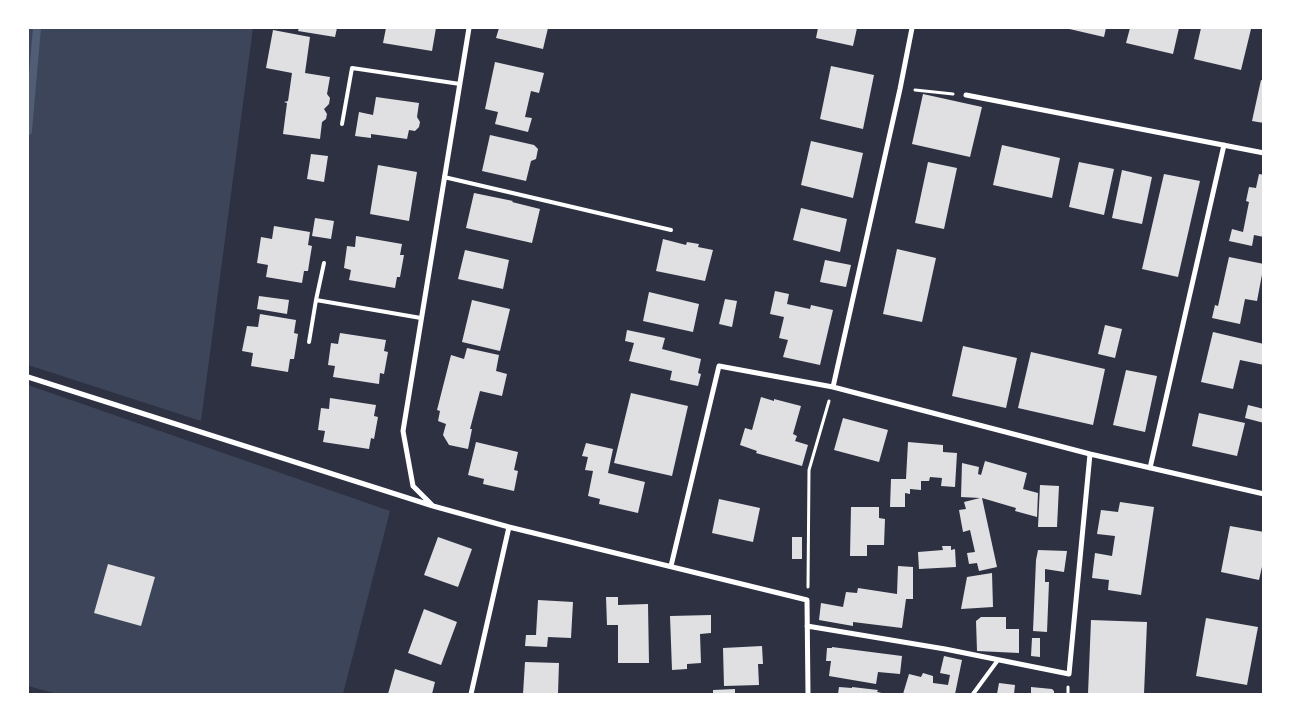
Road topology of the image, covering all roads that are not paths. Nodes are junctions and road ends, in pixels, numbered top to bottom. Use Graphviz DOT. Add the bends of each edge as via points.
graph roads {
  1 [pos="469,28"];
  2 [pos="912,28"];
  3 [pos="460,84"];
  4 [pos="966,95"];
  5 [pos="342,124"];
  6 [pos="1224,145"];
  7 [pos="1264,153"];
  8 [pos="444,177"];
  9 [pos="672,230"];
  10 [pos="324,263"];
  11 [pos="316,300"];
  12 [pos="421,318"];
  13 [pos="308,342"];
  14 [pos="28,377"];
  15 [pos="833,387"];
  16 [pos="1090,454"];
  17 [pos="1150,468"];
  18 [pos="1264,494"];
  19 [pos="433,506"];
  20 [pos="509,527"];
  21 [pos="671,566"];
  22 [pos="807,626"];
  23 [pos="998,660"];
  24 [pos="471,694"];
  25 [pos="808,694"];
  26 [pos="973,694"];
  1 -- 3 [label="street"];
  2 -- 15 [label="street"];
  3 -- 5 [label="lane" via="352,68"];
  3 -- 8 [label="street"];
  4 -- 6 [label="street"];
  6 -- 7 [label="street"];
  6 -- 17 [label="street"];
  8 -- 9 [label="lane"];
  8 -- 12 [label="street"];
  10 -- 11 [label="lane"];
  11 -- 12 [label="lane"];
  11 -- 13 [label="lane"];
  12 -- 19 [label="street" via="403,431 413,486"];
  14 -- 19 [label="street"];
  15 -- 16 [label="street"];
  15 -- 21 [label="street" via="720,366"];
  16 -- 17 [label="street"];
  16 -- 23 [label="street" via="1069,674"];
  17 -- 18 [label="street"];
  19 -- 20 [label="street"];
  20 -- 21 [label="street"];
  20 -- 24 [label="street"];
  21 -- 22 [label="street" via="807,600"];
  22 -- 23 [label="street"];
  22 -- 25 [label="street"];
  23 -- 26 [label="lane"];
}
